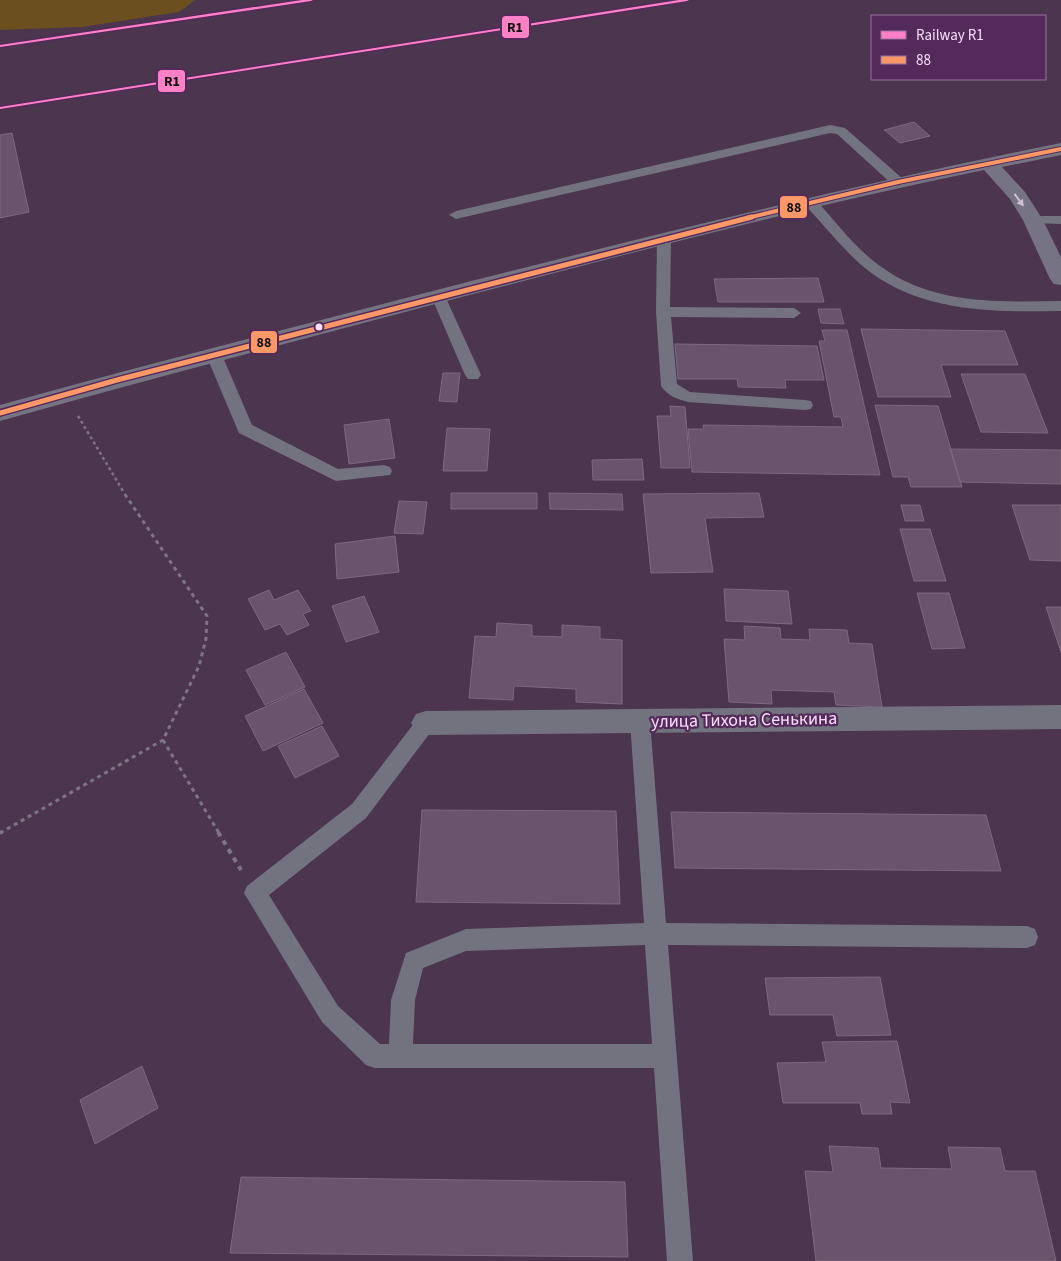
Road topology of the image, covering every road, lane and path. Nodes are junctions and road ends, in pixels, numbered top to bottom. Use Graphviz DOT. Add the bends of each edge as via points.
graph roads {
  1 [pos="1061,149"];
  2 [pos="988,163"];
  3 [pos="898,182"];
  4 [pos="811,204"];
  5 [pos="456,215"];
  6 [pos="1033,220"];
  7 [pos="1061,220"];
  8 [pos="664,238"];
  9 [pos="1061,278"];
  10 [pos="438,296"];
  11 [pos="1061,306"];
  12 [pos="663,312"];
  13 [pos="794,313"];
  14 [pos="214,355"];
  15 [pos="473,375"];
  16 [pos="65,394"];
  17 [pos="805,404"];
  18 [pos="0,413"];
  19 [pos="384,471"];
  20 [pos="1061,717"];
  21 [pos="640,721"];
  22 [pos="426,723"];
  23 [pos="163,740"];
  24 [pos="0,833"];
  25 [pos="255,893"];
  26 [pos="654,934"];
  27 [pos="1027,937"];
  28 [pos="401,1056"];
  29 [pos="666,1056"];
  30 [pos="680,1261"];
  1 -- 2 [label="main road"];
  2 -- 3 [label="main road"];
  2 -- 6 [label="main road, one-way" via="1018,196"];
  3 -- 4 [label="main road"];
  3 -- 5 [label="lane" via="841,131 830,129"];
  4 -- 8 [label="main road"];
  4 -- 11 [label="lane" via="873,268 898,285 934,299 995,307"];
  6 -- 7 [label="lane"];
  6 -- 9 [label="main road"];
  8 -- 10 [label="main road"];
  8 -- 12 [label="lane"];
  10 -- 14 [label="main road"];
  10 -- 15 [label="lane"];
  12 -- 13 [label="lane"];
  12 -- 17 [label="lane" via="669,386 677,393 688,398"];
  14 -- 16 [label="main road"];
  14 -- 19 [label="lane" via="245,429 336,475"];
  16 -- 18 [label="main road"];
  16 -- 23 [label="path" via="128,500 207,616 206,639 199,666"];
  20 -- 21 [label="street, улица Тихона Сенькина"];
  21 -- 22 [label="street, улица Тихона Сенькина"];
  21 -- 26 [label="lane"];
  22 -- 25 [label="lane" via="359,811"];
  23 -- 24 [label="path"];
  23 -- 25 [label="path"];
  25 -- 28 [label="lane" via="330,1014 375,1056"];
  26 -- 27 [label="lane"];
  26 -- 28 [label="lane" via="466,940 414,962 403,1000"];
  26 -- 29 [label="lane"];
  28 -- 29 [label="lane"];
  29 -- 30 [label="lane"];
}
